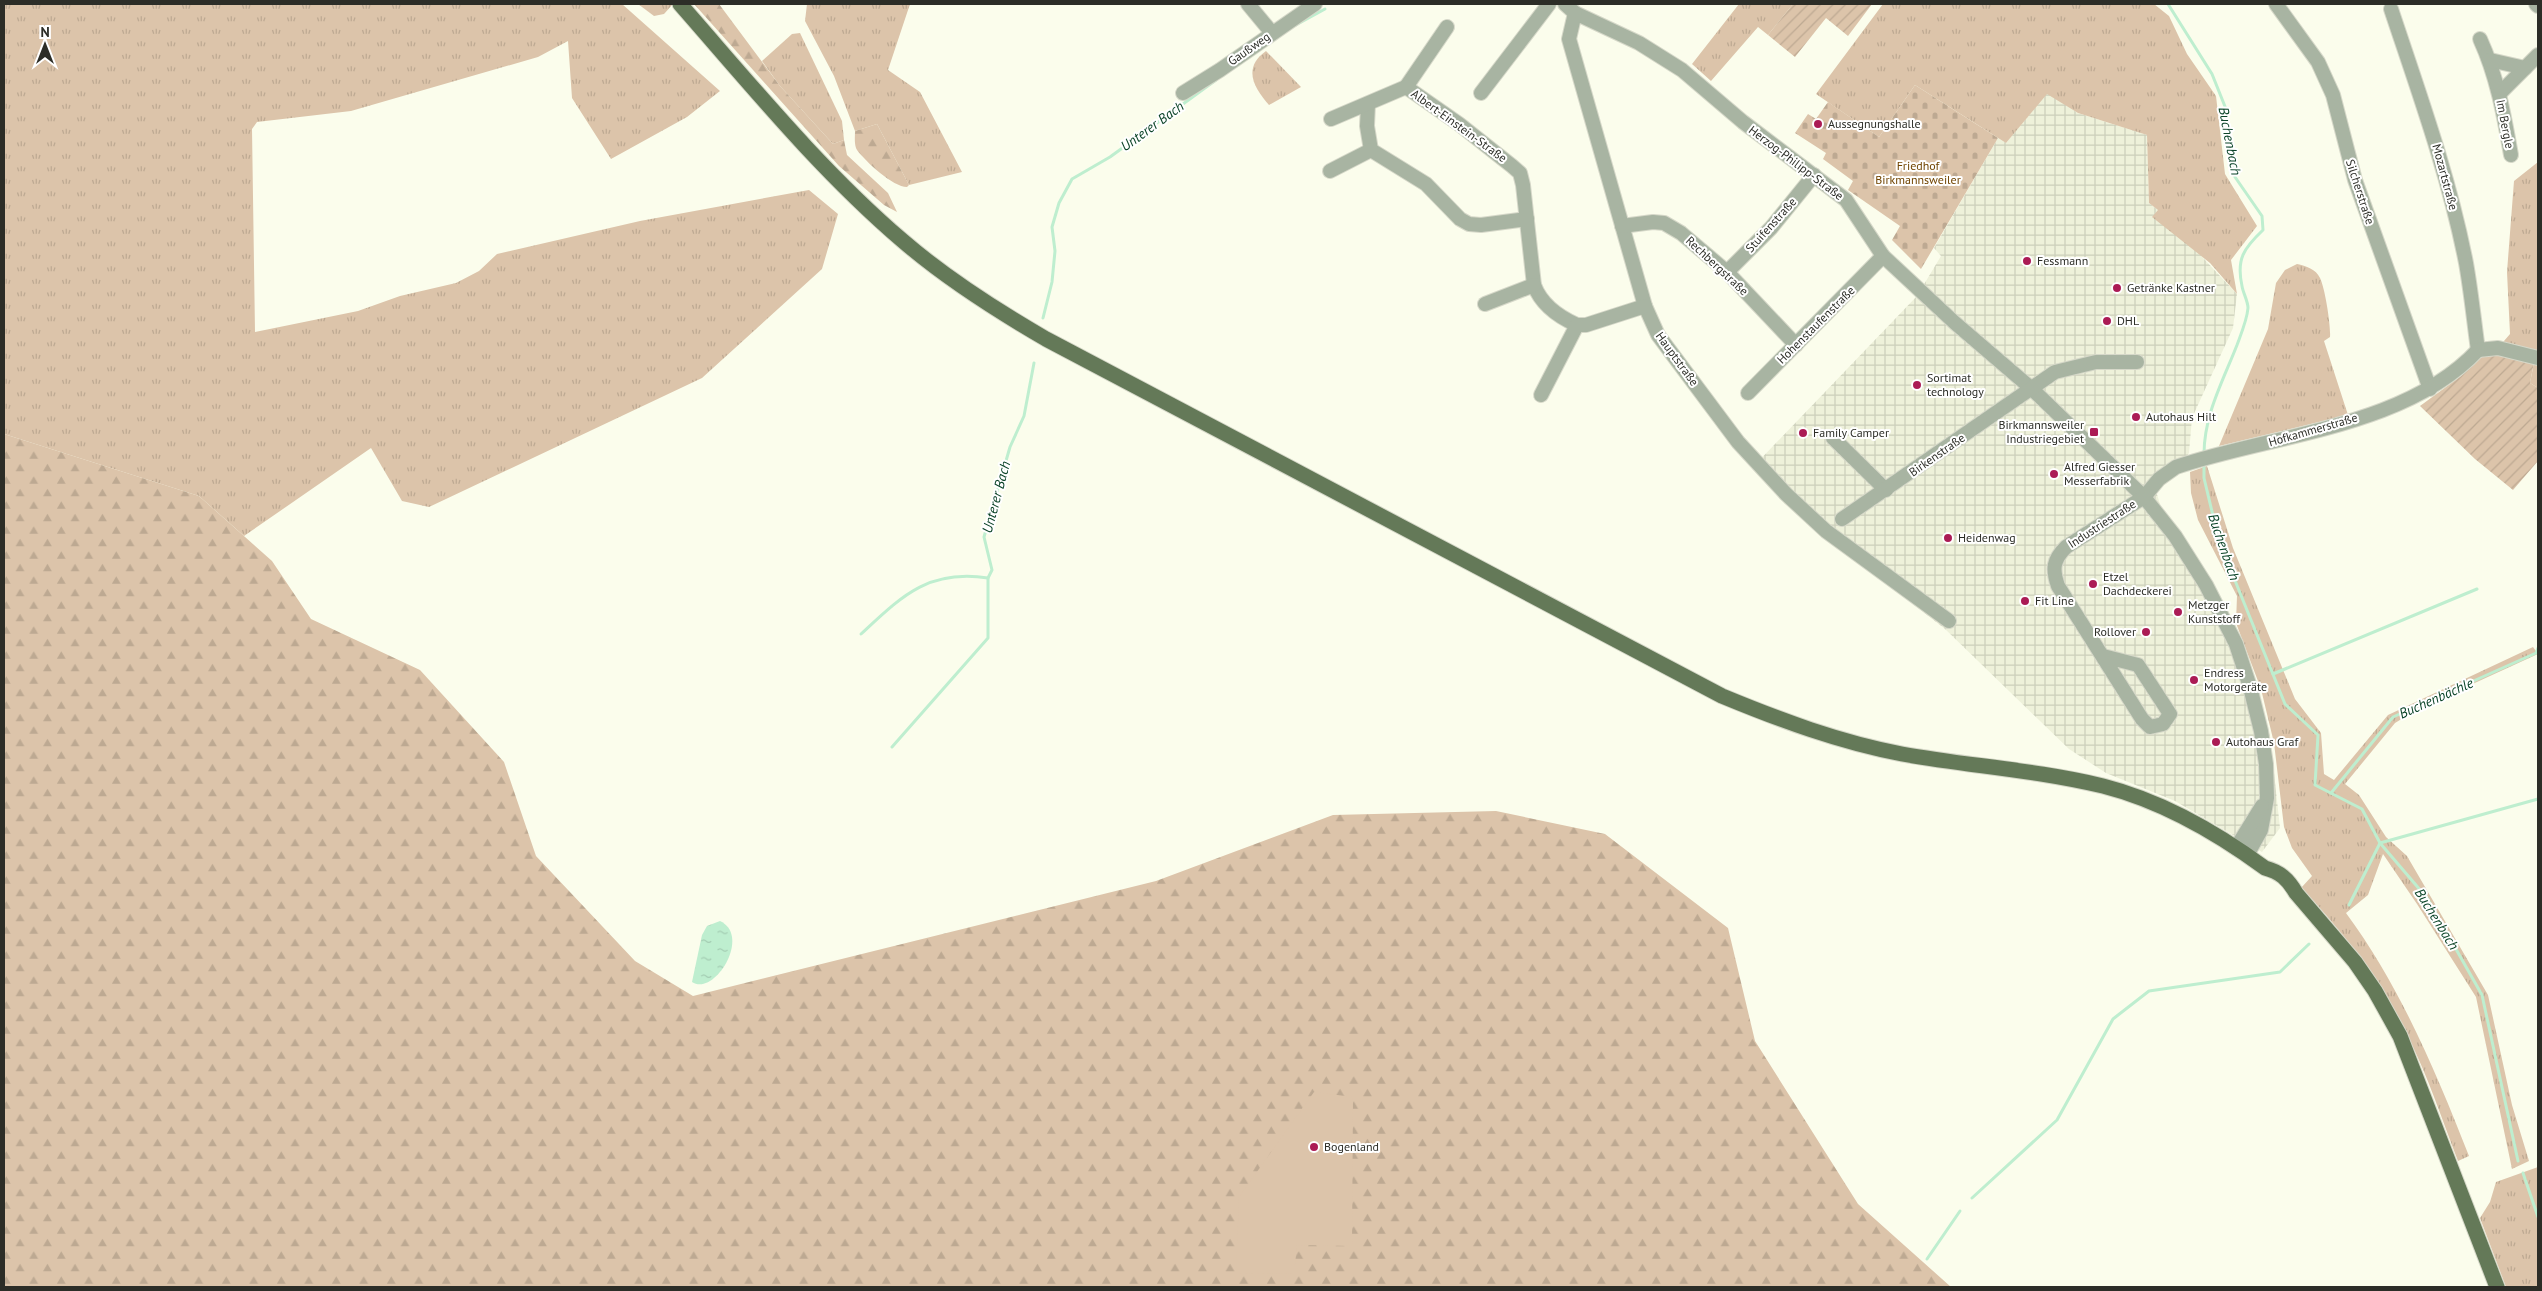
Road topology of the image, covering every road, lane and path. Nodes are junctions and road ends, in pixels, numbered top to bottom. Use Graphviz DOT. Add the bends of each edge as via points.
graph roads {
  1 [pos="680,4"];
  2 [pos="1248,4"];
  3 [pos="1315,4"];
  4 [pos="1549,4"];
  5 [pos="2276,4"];
  6 [pos="1570,8"];
  7 [pos="2392,9"];
  8 [pos="1447,27"];
  9 [pos="1272,33"];
  10 [pos="2480,39"];
  11 [pos="2538,55"];
  12 [pos="2490,60"];
  13 [pos="2525,68"];
  14 [pos="1406,88"];
  15 [pos="1183,92"];
  16 [pos="1481,93"];
  17 [pos="2500,93"];
  18 [pos="1368,104"];
  19 [pos="1331,119"];
  20 [pos="1371,150"];
  21 [pos="2511,155"];
  22 [pos="1330,171"];
  23 [pos="1814,175"];
  24 [pos="1527,219"];
  25 [pos="1622,226"];
  26 [pos="1883,256"];
  27 [pos="1727,272"];
  28 [pos="1534,285"];
  29 [pos="1484,304"];
  30 [pos="1645,306"];
  31 [pos="1577,325"];
  32 [pos="1796,345"];
  33 [pos="2478,350"];
  34 [pos="2538,358"];
  35 [pos="2137,362"];
  36 [pos="2430,388"];
  37 [pos="2032,389"];
  38 [pos="1748,393"];
  39 [pos="1541,395"];
  40 [pos="1833,438"];
  41 [pos="1886,490"];
  42 [pos="2144,497"];
  43 [pos="1842,519"];
  44 [pos="1949,621"];
  45 [pos="2103,656"];
  46 [pos="2242,852"];
  47 [pos="2498,1287"];
  1 -- 46 [label="main road" via="816,157 902,241 950,279 1046,339 1722,696 1806,729 1854,742 1901,753 2104,786 2188,819"];
  2 -- 9 [label="street"];
  3 -- 9 [label="street, Gaußweg"];
  4 -- 16 [label="street"];
  5 -- 36 [label="street, Silcherstraße" via="2318,62 2333,96 2355,180"];
  6 -- 23 [label="street, Herzog-Philipp-Straße" via="1639,43 1682,70 1743,122"];
  6 -- 25 [label="street, Hauptstraße" via="1568,39"];
  7 -- 33 [label="street, Mozartstraße" via="2451,198 2466,263"];
  8 -- 14 [label="street"];
  9 -- 15 [label="street, Gaußweg"];
  10 -- 12 [label="street, Im Bergle"];
  11 -- 13 [label="street, Im Bergle"];
  12 -- 13 [label="street"];
  12 -- 17 [label="street, Im Bergle"];
  13 -- 17 [label="street, Im Bergle"];
  14 -- 18 [label="street, Albert-Einstein-Straße"];
  14 -- 24 [label="street, Albert-Einstein-Straße" via="1459,124 1520,173"];
  17 -- 21 [label="street, Im Bergle"];
  18 -- 19 [label="street, Albert-Einstein-Straße"];
  18 -- 20 [label="street"];
  20 -- 22 [label="street"];
  20 -- 24 [label="street" via="1426,184 1469,224"];
  23 -- 26 [label="street, Herzog-Philipp-Straße" via="1846,200"];
  23 -- 27 [label="street, Stuifenstraße" via="1771,228"];
  24 -- 28 [label="street, Albert-Einstein-Straße"];
  25 -- 27 [label="street, Rechbergstraße" via="1664,223 1681,233"];
  25 -- 30 [label="street, Hauptstraße"];
  26 -- 32 [label="street, Hohenstaufenstraße"];
  26 -- 37 [label="street, Herzog-Philipp-Straße"];
  27 -- 32 [label="street, Rechbergstraße"];
  28 -- 29 [label="street"];
  28 -- 31 [label="street, Albert-Einstein-Straße" via="1538,297"];
  30 -- 31 [label="street"];
  30 -- 44 [label="street, Hauptstraße" via="1658,336 1738,442 1786,494 1826,531"];
  31 -- 39 [label="street"];
  32 -- 38 [label="street, Hohenstaufenstraße"];
  33 -- 34 [label="street" via="2498,348"];
  33 -- 36 [label="street, Hofkammerstraße" via="2464,365"];
  35 -- 37 [label="street" via="2096,362 2068,367 2055,372"];
  36 -- 42 [label="street, Hofkammerstraße" via="2400,403 2311,432 2176,467 2159,479"];
  37 -- 41 [label="street, Birkenstraße"];
  37 -- 42 [label="street, Herzog-Philipp-Straße"];
  40 -- 41 [label="street"];
  41 -- 43 [label="street, Birkenstraße"];
  42 -- 45 [label="street, Industriestraße" via="2066,547 2054,564 2058,586"];
  42 -- 46 [label="street, Herzog-Philipp-Straße" via="2206,585 2236,644 2261,731 2266,764 2266,798"];
  45 -- 45 [label="street, Industriestraße" via="2138,665 2170,714 2163,724 2150,727 2142,720"];
  46 -- 47 [label="main road" via="2264,868 2278,885 2296,893 2355,962 2375,991 2400,1036"];
}
